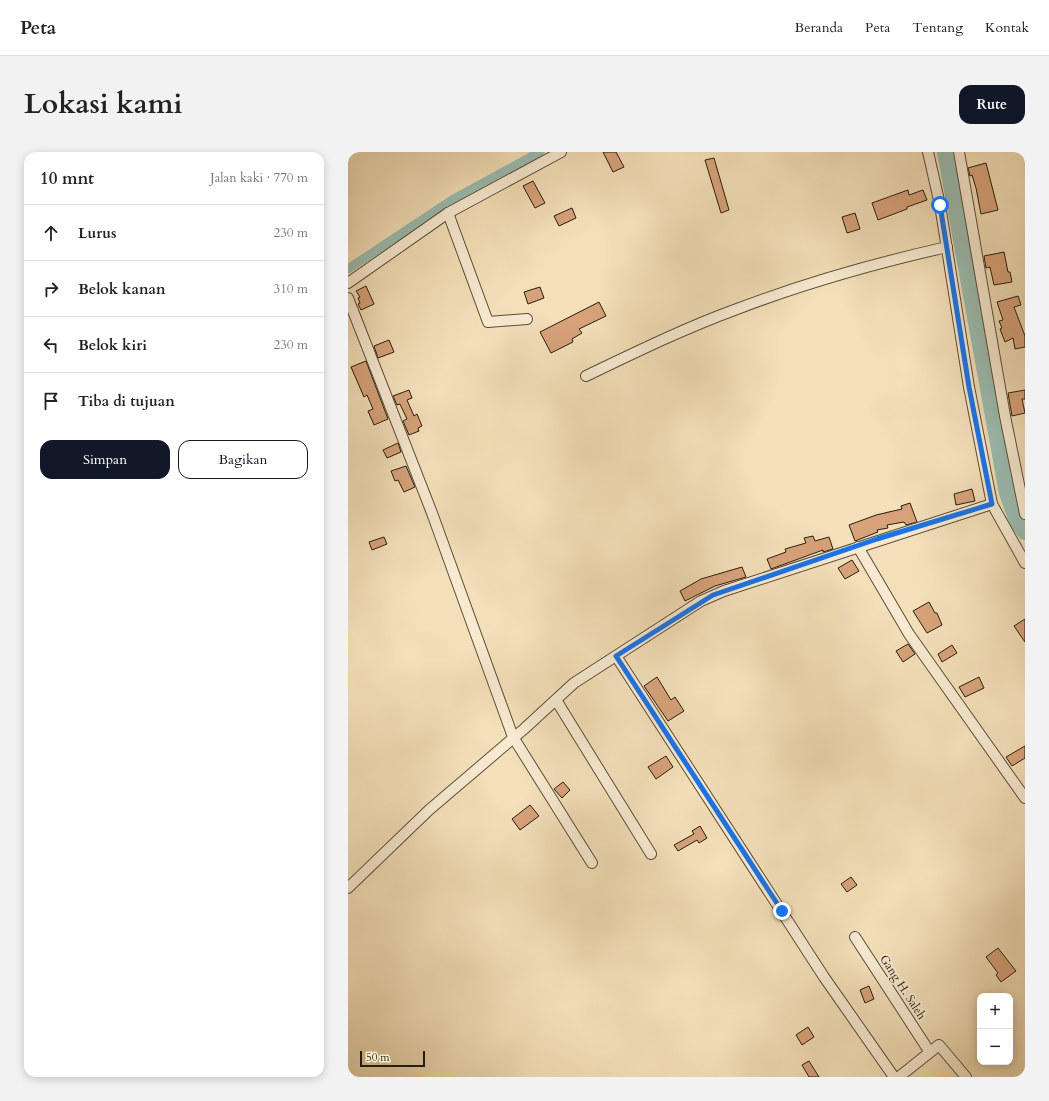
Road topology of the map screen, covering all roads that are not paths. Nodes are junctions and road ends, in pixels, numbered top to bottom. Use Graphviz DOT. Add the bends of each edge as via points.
graph roads {
  1 [pos="561,152"];
  2 [pos="928,152"];
  3 [pos="959,152"];
  4 [pos="448,213"];
  5 [pos="947,247"];
  6 [pos="348,283"];
  7 [pos="348,298"];
  8 [pos="527,319"];
  9 [pos="586,376"];
  10 [pos="992,504"];
  11 [pos="1025,514"];
  12 [pos="858,547"];
  13 [pos="1025,563"];
  14 [pos="616,656"];
  15 [pos="556,700"];
  16 [pos="514,738"];
  17 [pos="1025,798"];
  18 [pos="652,854"];
  19 [pos="592,863"];
  20 [pos="348,888"];
  21 [pos="855,937"];
  22 [pos="929,1051"];
  23 [pos="894,1077"];
  24 [pos="899,1077"];
  25 [pos="966,1077"];
  1 -- 4 [label="street"];
  2 -- 5 [label="street"];
  3 -- 11 [label="street" via="1005,416"];
  4 -- 6 [label="street"];
  4 -- 8 [label="street" via="488,322"];
  5 -- 9 [label="street" via="896,259 737,309 665,338"];
  5 -- 10 [label="street" via="969,387"];
  7 -- 16 [label="street" via="432,513"];
  10 -- 12 [label="street"];
  10 -- 13 [label="street"];
  12 -- 14 [label="street" via="713,595"];
  12 -- 17 [label="street" via="910,634"];
  14 -- 15 [label="street" via="574,684"];
  14 -- 23 [label="street" via="824,977"];
  15 -- 16 [label="street"];
  15 -- 18 [label="street"];
  16 -- 19 [label="street"];
  16 -- 20 [label="street" via="429,810"];
  21 -- 22 [label="street, Gang H. Saleh"];
  22 -- 24 [label="street"];
  22 -- 25 [label="street" via="941,1046"];
}
